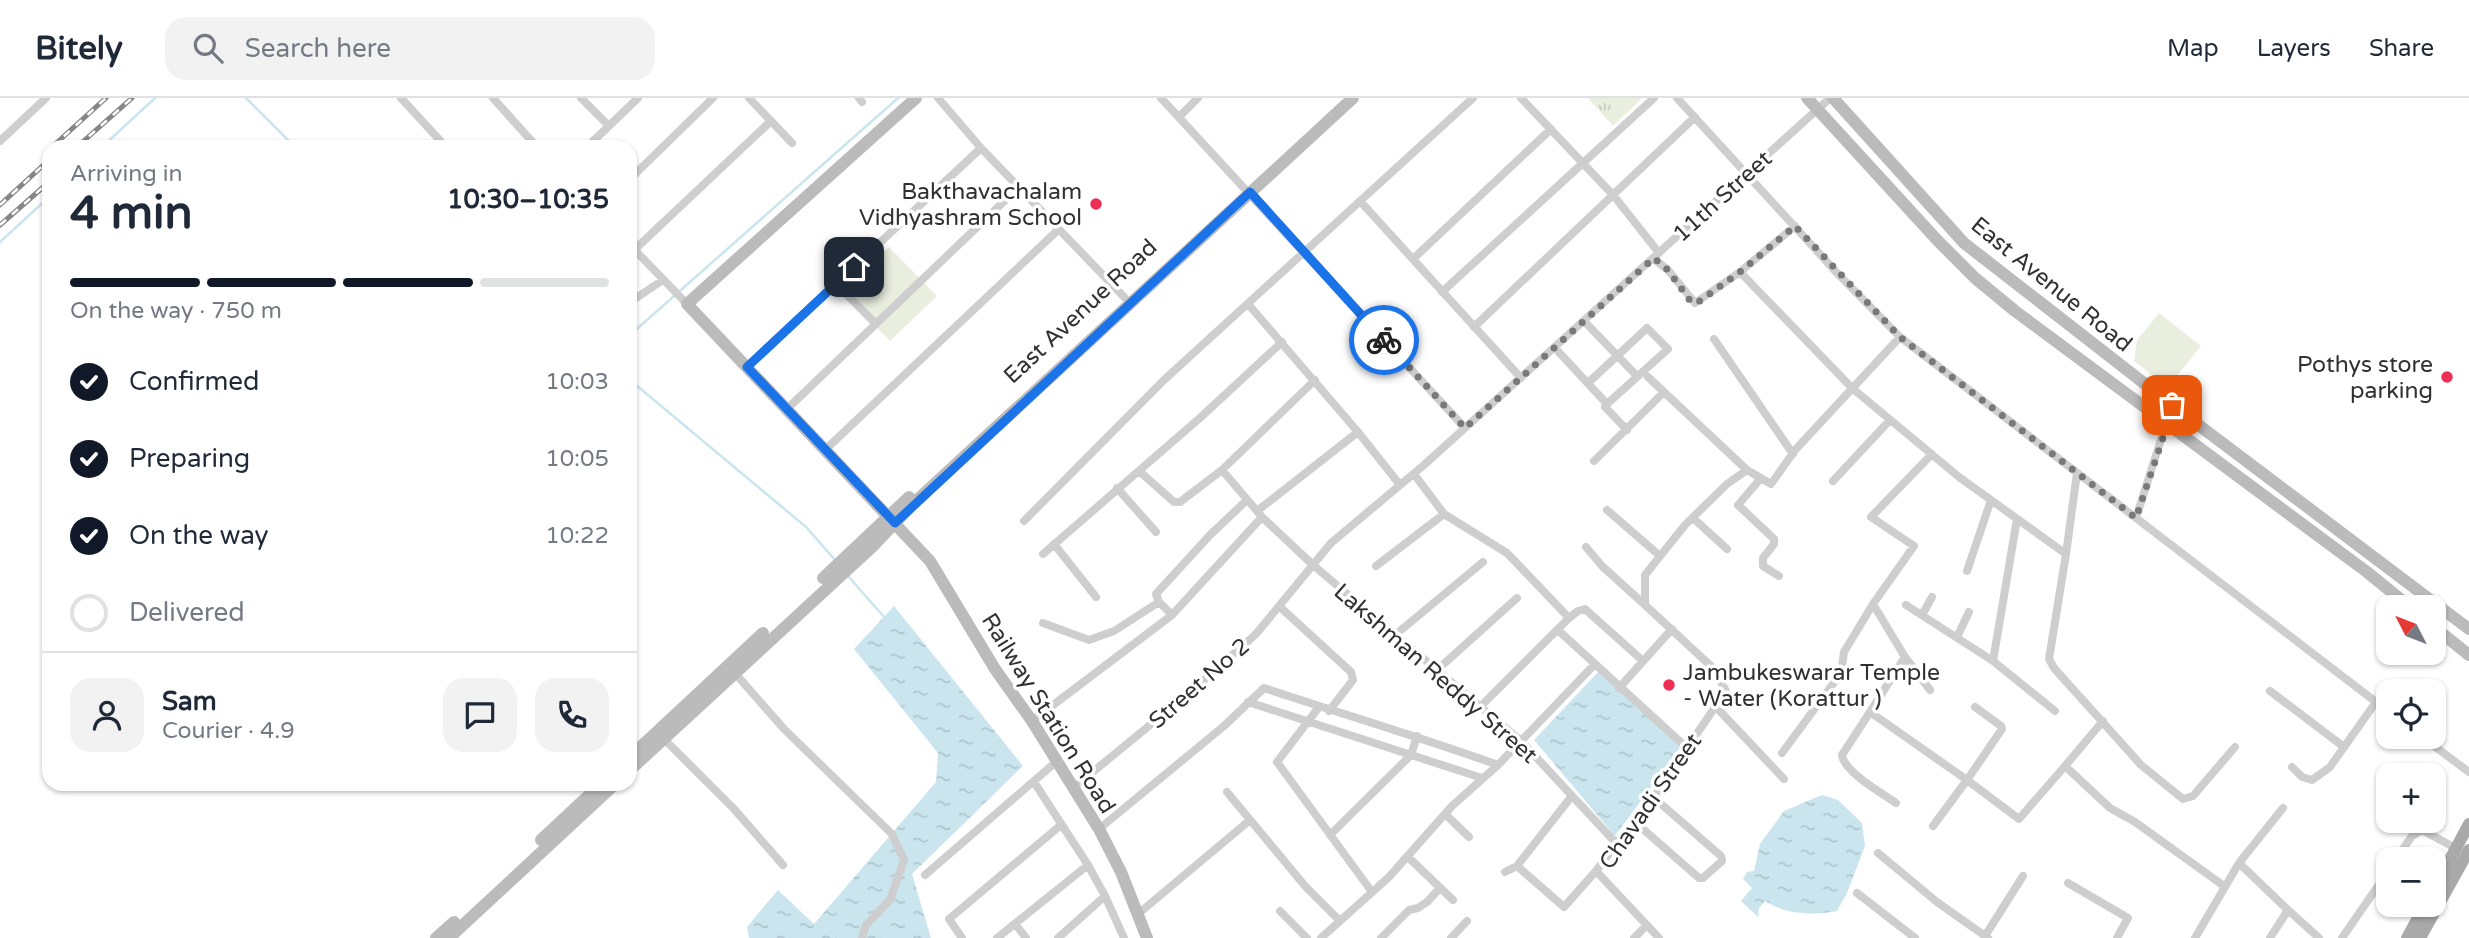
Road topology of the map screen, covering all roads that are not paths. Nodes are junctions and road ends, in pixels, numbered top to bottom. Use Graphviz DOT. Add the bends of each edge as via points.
graph roads {
  1 [pos="46,98"];
  2 [pos="401,98"];
  3 [pos="493,98"];
  4 [pos="581,98"];
  5 [pos="638,98"];
  6 [pos="713,98"];
  7 [pos="749,98"];
  8 [pos="916,98"];
  9 [pos="938,98"];
  10 [pos="1161,98"];
  11 [pos="1198,98"];
  12 [pos="1342,98"];
  13 [pos="1353,98"];
  14 [pos="1473,98"];
  15 [pos="1521,98"];
  16 [pos="1654,98"];
  17 [pos="1677,98"];
  18 [pos="1807,98"];
  19 [pos="1832,98"];
  20 [pos="1818,110"];
  21 [pos="1180,116"];
  22 [pos="1695,117"];
  23 [pos="771,121"];
  24 [pos="609,126"];
  25 [pos="1551,129"];
  26 [pos="440,140"];
  27 [pos="531,140"];
  28 [pos="594,140"];
  29 [pos="0,141"];
  30 [pos="792,143"];
  31 [pos="981,148"];
  32 [pos="1584,164"];
  33 [pos="637,172"];
  34 [pos="1747,173"];
  35 [pos="1019,187"];
  36 [pos="1247,189"];
  37 [pos="1614,196"];
  38 [pos="1360,201"];
  39 [pos="1795,226"];
  40 [pos="1059,229"];
  41 [pos="637,244"];
  42 [pos="1304,252"];
  43 [pos="637,255"];
  44 [pos="1656,256"];
  45 [pos="1413,259"];
  46 [pos="1740,272"];
  47 [pos="662,278"];
  48 [pos="836,284"];
  49 [pos="1443,292"];
  50 [pos="637,297"];
  51 [pos="1125,298"];
  52 [pos="684,300"];
  53 [pos="1248,304"];
  54 [pos="1584,321"];
  55 [pos="876,324"];
  56 [pos="1474,327"];
  57 [pos="1900,337"];
  58 [pos="1714,339"];
  59 [pos="1282,342"];
  60 [pos="1555,348"];
  61 [pos="1617,356"];
  62 [pos="747,367"];
  63 [pos="1637,376"];
  64 [pos="1648,377"];
  65 [pos="1521,378"];
  66 [pos="1315,380"];
  67 [pos="1588,383"];
  68 [pos="1852,388"];
  69 [pos="1664,392"];
  70 [pos="2172,405"];
  71 [pos="1605,407"];
  72 [pos="787,409"];
  73 [pos="1890,420"];
  74 [pos="2168,423"];
  75 [pos="1465,428"];
  76 [pos="1627,430"];
  77 [pos="1358,432"];
  78 [pos="826,449"];
  79 [pos="1793,454"];
  80 [pos="1932,454"];
  81 [pos="1594,461"];
  82 [pos="1222,470"];
  83 [pos="1747,470"];
  84 [pos="1139,471"];
  85 [pos="2077,473"];
  86 [pos="1414,474"];
  87 [pos="1761,478"];
  88 [pos="1833,481"];
  89 [pos="1399,485"];
  90 [pos="1117,488"];
  91 [pos="1247,500"];
  92 [pos="1991,500"];
  93 [pos="1607,510"];
  94 [pos="1260,514"];
  95 [pos="1444,514"];
  96 [pos="1693,518"];
  97 [pos="2136,518"];
  98 [pos="893,519"];
  99 [pos="2017,519"];
  100 [pos="1024,521"];
  101 [pos="1156,532"];
  102 [pos="1054,544"];
  103 [pos="1586,547"];
  104 [pos="1727,549"];
  105 [pos="1043,554"];
  106 [pos="2066,554"];
  107 [pos="1660,556"];
  108 [pos="1483,562"];
  109 [pos="1313,565"];
  110 [pos="1377,566"];
  111 [pos="1967,571"];
  112 [pos="1779,576"];
  113 [pos="825,582"];
  114 [pos="2395,595"];
  115 [pos="1096,597"];
  116 [pos="1932,597"];
  117 [pos="1517,598"];
  118 [pos="1158,602"];
  119 [pos="1873,604"];
  120 [pos="1645,605"];
  121 [pos="1906,605"];
  122 [pos="1279,606"];
  123 [pos="1969,612"];
  124 [pos="1172,615"];
  125 [pos="1922,615"];
  126 [pos="1569,618"];
  127 [pos="1043,623"];
  128 [pos="1672,629"];
  129 [pos="2469,629"];
  130 [pos="1559,631"];
  131 [pos="1395,635"];
  132 [pos="1957,637"];
  133 [pos="2446,637"];
  134 [pos="2469,655"];
  135 [pos="1905,657"];
  136 [pos="1643,661"];
  137 [pos="1993,662"];
  138 [pos="1594,665"];
  139 [pos="1437,670"];
  140 [pos="734,672"];
  141 [pos="1619,688"];
  142 [pos="1930,690"];
  143 [pos="2270,691"];
  144 [pos="1248,702"];
  145 [pos="2376,702"];
  146 [pos="1715,706"];
  147 [pos="1319,707"];
  148 [pos="1480,707"];
  149 [pos="1975,707"];
  150 [pos="1329,711"];
  151 [pos="2055,711"];
  152 [pos="1870,712"];
  153 [pos="1032,721"];
  154 [pos="2103,721"];
  155 [pos="1309,722"];
  156 [pos="1416,736"];
  157 [pos="663,738"];
  158 [pos="1521,741"];
  159 [pos="2235,747"];
  160 [pos="2344,747"];
  161 [pos="1687,748"];
  162 [pos="2438,749"];
  163 [pos="637,751"];
  164 [pos="1782,753"];
  165 [pos="1411,755"];
  166 [pos="1056,762"];
  167 [pos="637,763"];
  168 [pos="1498,765"];
  169 [pos="2065,766"];
  170 [pos="2292,767"];
  171 [pos="2469,772"];
  172 [pos="1482,778"];
  173 [pos="1784,779"];
  174 [pos="1967,780"];
  175 [pos="1034,782"];
  176 [pos="1072,789"];
  177 [pos="598,791"];
  178 [pos="599,791"];
  179 [pos="1227,792"];
  180 [pos="1571,797"];
  181 [pos="1653,797"];
  182 [pos="1896,803"];
  183 [pos="2283,808"];
  184 [pos="1444,814"];
  185 [pos="1250,820"];
  186 [pos="1636,823"];
  187 [pos="2469,824"];
  188 [pos="1061,825"];
  189 [pos="1933,826"];
  190 [pos="1098,829"];
  191 [pos="1330,835"];
  192 [pos="1469,837"];
  193 [pos="1616,843"];
  194 [pos="2404,847"];
  195 [pos="2463,850"];
  196 [pos="1878,853"];
  197 [pos="1408,857"];
  198 [pos="2239,863"];
  199 [pos="783,865"];
  200 [pos="1088,865"];
  201 [pos="1517,866"];
  202 [pos="1596,871"];
  203 [pos="1505,872"];
  204 [pos="2446,873"];
  205 [pos="925,875"];
  206 [pos="2023,876"];
  207 [pos="2068,883"];
  208 [pos="2224,886"];
  209 [pos="1440,888"];
  210 [pos="2376,889"];
  211 [pos="1372,892"];
  212 [pos="1857,893"];
  213 [pos="1105,897"];
  214 [pos="1453,900"];
  215 [pos="2288,910"];
  216 [pos="1280,911"];
  217 [pos="1138,914"];
  218 [pos="1339,921"];
  219 [pos="1467,921"];
  220 [pos="1016,925"];
  221 [pos="1647,925"];
  222 [pos="2423,932"];
  223 [pos="1122,937"];
  224 [pos="1987,937"];
  225 [pos="436,938"];
  226 [pos="449,938"];
  227 [pos="862,938"];
  228 [pos="962,938"];
  229 [pos="997,938"];
  230 [pos="1026,938"];
  231 [pos="1058,938"];
  232 [pos="1147,938"];
  233 [pos="1307,938"];
  234 [pos="1321,938"];
  235 [pos="1381,938"];
  236 [pos="1451,938"];
  237 [pos="1634,938"];
  238 [pos="1659,938"];
  239 [pos="1915,938"];
  240 [pos="2117,938"];
  241 [pos="2195,938"];
  242 [pos="2270,938"];
  243 [pos="2319,938"];
  244 [pos="2342,938"];
  245 [pos="2407,938"];
  1 -- 29 [label="street"];
  2 -- 26 [label="street"];
  3 -- 27 [label="street"];
  4 -- 24 [label="street"];
  5 -- 24 [label="street"];
  6 -- 33 [label="street"];
  7 -- 23 [label="street"];
  8 -- 52 [label="main road"];
  9 -- 31 [label="street"];
  10 -- 21 [label="street"];
  11 -- 21 [label="street"];
  12 -- 36 [label="main road, East Avenue Road"];
  13 -- 36 [label="main road, East Avenue Road"];
  14 -- 38 [label="street"];
  15 -- 25 [label="street"];
  16 -- 32 [label="street"];
  17 -- 22 [label="street"];
  18 -- 20 [label="main road, East Avenue Road"];
  19 -- 20 [label="street, 11th Street"];
  19 -- 70 [label="main road, East Avenue Road" via="1964,243"];
  20 -- 34 [label="street, 11th Street"];
  20 -- 74 [label="main road, East Avenue Road" via="1975,278"];
  21 -- 36 [label="street"];
  22 -- 34 [label="street"];
  22 -- 37 [label="street"];
  23 -- 30 [label="street"];
  23 -- 41 [label="street"];
  24 -- 28 [label="street"];
  25 -- 32 [label="street"];
  25 -- 45 [label="street"];
  31 -- 35 [label="street"];
  31 -- 48 [label="street"];
  32 -- 37 [label="street"];
  32 -- 49 [label="street"];
  34 -- 39 [label="street"];
  34 -- 44 [label="street, 11th Street"];
  35 -- 40 [label="street"];
  35 -- 55 [label="street"];
  36 -- 42 [label="street"];
  36 -- 51 [label="main road, East Avenue Road"];
  36 -- 98 [label="main road, East Avenue Road"];
  37 -- 44 [label="street"];
  37 -- 56 [label="street"];
  38 -- 42 [label="street"];
  38 -- 45 [label="street"];
  39 -- 46 [label="street"];
  39 -- 57 [label="street"];
  40 -- 51 [label="street"];
  40 -- 78 [label="street"];
  42 -- 53 [label="street"];
  42 -- 75 [label="street"];
  43 -- 47 [label="street"];
  44 -- 46 [label="street" via="1695,303"];
  44 -- 54 [label="street, 11th Street"];
  45 -- 49 [label="street"];
  46 -- 68 [label="street"];
  47 -- 50 [label="street"];
  47 -- 52 [label="street"];
  48 -- 55 [label="street"];
  48 -- 62 [label="street"];
  49 -- 56 [label="street"];
  51 -- 98 [label="main road, East Avenue Road"];
  52 -- 62 [label="main road, Railway Station Road"];
  53 -- 59 [label="street"];
  53 -- 100 [label="street" via="1164,380"];
  54 -- 60 [label="street, 11th Street"];
  54 -- 61 [label="street"];
  55 -- 72 [label="street"];
  56 -- 65 [label="street"];
  57 -- 68 [label="street"];
  57 -- 85 [label="street"];
  58 -- 79 [label="street"];
  59 -- 66 [label="street"];
  59 -- 84 [label="street"];
  60 -- 65 [label="street, 11th Street"];
  60 -- 67 [label="street"];
  61 -- 63 [label="street"];
  61 -- 63 [label="street" via="1649,328 1668,351"];
  61 -- 67 [label="street"];
  62 -- 72 [label="main road, Railway Station Road"];
  63 -- 67 [label="street" via="1608,404"];
  64 -- 69 [label="street"];
  65 -- 75 [label="street, 11th Street"];
  66 -- 77 [label="street"];
  66 -- 82 [label="street"];
  68 -- 73 [label="street"];
  68 -- 79 [label="street"];
  69 -- 76 [label="street"];
  69 -- 83 [label="street"];
  70 -- 74 [label="street"];
  70 -- 129 [label="main road, East Avenue Road"];
  71 -- 76 [label="street"];
  72 -- 78 [label="main road, Railway Station Road"];
  73 -- 80 [label="street"];
  73 -- 88 [label="street"];
  74 -- 97 [label="street"];
  74 -- 114 [label="main road, East Avenue Road"];
  75 -- 86 [label="street, 11th Street"];
  76 -- 81 [label="street"];
  77 -- 89 [label="street"];
  77 -- 94 [label="street"];
  78 -- 98 [label="main road, Railway Station Road"];
  79 -- 87 [label="street" via="1771,484"];
  80 -- 92 [label="street"];
  80 -- 119 [label="street" via="1871,517 1914,546"];
  82 -- 84 [label="street" via="1176,503"];
  82 -- 91 [label="street, Lakshman Reddy Street"];
  83 -- 87 [label="street"];
  83 -- 96 [label="street"];
  84 -- 90 [label="street"];
  85 -- 97 [label="street"];
  85 -- 106 [label="street"];
  86 -- 89 [label="street, Street No 2"];
  86 -- 95 [label="street"];
  87 -- 112 [label="street" via="1738,505 1774,539 1763,566"];
  89 -- 109 [label="street, Street No 2" via="1331,543"];
  90 -- 101 [label="street"];
  90 -- 102 [label="street"];
  91 -- 94 [label="street, Lakshman Reddy Street"];
  91 -- 118 [label="street" via="1158,591"];
  92 -- 99 [label="street"];
  92 -- 111 [label="street"];
  93 -- 107 [label="street"];
  94 -- 109 [label="street, Lakshman Reddy Street"];
  94 -- 124 [label="street"];
  95 -- 110 [label="street"];
  95 -- 126 [label="street" via="1507,553"];
  96 -- 104 [label="street"];
  96 -- 107 [label="street"];
  97 -- 145 [label="street"];
  98 -- 113 [label="main road, East Avenue Road"];
  98 -- 153 [label="main road, Railway Station Road" via="930,561"];
  99 -- 106 [label="street"];
  99 -- 137 [label="street"];
  102 -- 105 [label="street"];
  102 -- 115 [label="street"];
  103 -- 120 [label="street, Chavadi Street"];
  106 -- 154 [label="street" via="2049,659"];
  107 -- 120 [label="street" via="1645,576"];
  108 -- 131 [label="street"];
  109 -- 122 [label="street, Street No 2"];
  109 -- 131 [label="street, Lakshman Reddy Street"];
  113 -- 140 [label="main road"];
  113 -- 163 [label="main road"];
  116 -- 125 [label="street"];
  117 -- 139 [label="street"];
  118 -- 124 [label="street"];
  118 -- 127 [label="street" via="1114,631 1089,640"];
  119 -- 135 [label="street"];
  119 -- 164 [label="street" via="1844,652 1841,673"];
  120 -- 128 [label="street, Chavadi Street"];
  121 -- 125 [label="street"];
  122 -- 150 [label="street" via="1351,672 1350,686"];
  122 -- 176 [label="street, Street No 2" via="1237,651"];
  123 -- 132 [label="street"];
  124 -- 153 [label="street"];
  125 -- 132 [label="street"];
  126 -- 130 [label="street"];
  126 -- 136 [label="street" via="1585,609"];
  128 -- 136 [label="street"];
  128 -- 146 [label="street, Chavadi Street" via="1713,668 1726,691"];
  130 -- 138 [label="street"];
  130 -- 148 [label="street"];
  131 -- 139 [label="street, Lakshman Reddy Street"];
  132 -- 137 [label="street"];
  133 -- 134 [label="main road"];
  135 -- 142 [label="street"];
  135 -- 152 [label="street"];
  136 -- 141 [label="street"];
  137 -- 151 [label="street"];
  138 -- 141 [label="street"];
  138 -- 158 [label="street"];
  139 -- 148 [label="street, Lakshman Reddy Street"];
  140 -- 157 [label="main road"];
  140 -- 227 [label="street" via="892,834 904,860 890,901 866,925"];
  141 -- 161 [label="street"];
  143 -- 160 [label="street"];
  144 -- 147 [label="street" via="1264,688"];
  144 -- 155 [label="street"];
  144 -- 190 [label="street"];
  145 -- 160 [label="street"];
  146 -- 161 [label="street, Chavadi Street"];
  146 -- 173 [label="street"];
  147 -- 150 [label="street"];
  147 -- 155 [label="street"];
  148 -- 158 [label="street, Lakshman Reddy Street"];
  149 -- 174 [label="street" via="2002,729"];
  150 -- 156 [label="street"];
  152 -- 174 [label="street"];
  152 -- 182 [label="street" via="1842,761"];
  153 -- 166 [label="main road, Railway Station Road"];
  154 -- 159 [label="street" via="2141,765 2183,799 2193,796"];
  154 -- 169 [label="street"];
  155 -- 165 [label="street"];
  155 -- 191 [label="street" via="1276,762"];
  156 -- 165 [label="street"];
  156 -- 168 [label="street"];
  157 -- 167 [label="main road"];
  157 -- 199 [label="street"];
  158 -- 168 [label="street"];
  158 -- 180 [label="street, Lakshman Reddy Street"];
  160 -- 170 [label="street" via="2330,768 2312,780"];
  161 -- 181 [label="street, Chavadi Street"];
  162 -- 171 [label="street"];
  165 -- 172 [label="street"];
  165 -- 191 [label="street"];
  166 -- 175 [label="street"];
  166 -- 176 [label="main road, Railway Station Road"];
  168 -- 172 [label="street"];
  169 -- 174 [label="street" via="2019,819"];
  169 -- 208 [label="street" via="2110,808"];
  172 -- 184 [label="street"];
  174 -- 189 [label="street"];
  175 -- 188 [label="street"];
  175 -- 205 [label="street"];
  176 -- 190 [label="main road, Railway Station Road"];
  177 -- 225 [label="main road"];
  178 -- 226 [label="main road"];
  179 -- 185 [label="street"];
  180 -- 193 [label="street, Lakshman Reddy Street"];
  180 -- 201 [label="street"];
  181 -- 186 [label="street, Chavadi Street"];
  181 -- 186 [label="street" via="1722,860 1699,878"];
  183 -- 198 [label="street"];
  184 -- 192 [label="street"];
  184 -- 197 [label="street"];
  185 -- 217 [label="street"];
  185 -- 218 [label="street"];
  186 -- 193 [label="street, Chavadi Street"];
  187 -- 195 [label="main road"];
  188 -- 200 [label="street"];
  188 -- 228 [label="street" via="949,919"];
  190 -- 217 [label="main road, Railway Station Road"];
  191 -- 211 [label="street"];
  193 -- 202 [label="street, Chavadi Street"];
  194 -- 195 [label="street" via="2422,830"];
  195 -- 204 [label="main road"];
  195 -- 222 [label="main road"];
  196 -- 224 [label="street"];
  197 -- 209 [label="street"];
  197 -- 211 [label="street"];
  198 -- 208 [label="street"];
  198 -- 215 [label="street"];
  200 -- 213 [label="street"];
  200 -- 220 [label="street"];
  201 -- 202 [label="street" via="1564,907"];
  201 -- 203 [label="street"];
  202 -- 221 [label="street, Chavadi Street"];
  206 -- 224 [label="street"];
  207 -- 240 [label="street" via="2128,918"];
  208 -- 241 [label="street"];
  209 -- 214 [label="street"];
  209 -- 235 [label="street"];
  210 -- 244 [label="street"];
  211 -- 218 [label="street"];
  212 -- 239 [label="street"];
  213 -- 223 [label="street"];
  213 -- 231 [label="street"];
  215 -- 242 [label="street"];
  215 -- 243 [label="street"];
  216 -- 233 [label="street"];
  217 -- 232 [label="main road, Railway Station Road"];
  218 -- 234 [label="street"];
  219 -- 236 [label="street"];
  220 -- 229 [label="street"];
  220 -- 230 [label="street"];
  221 -- 237 [label="street"];
  221 -- 238 [label="street, Chavadi Street"];
  222 -- 245 [label="main road"];
}
